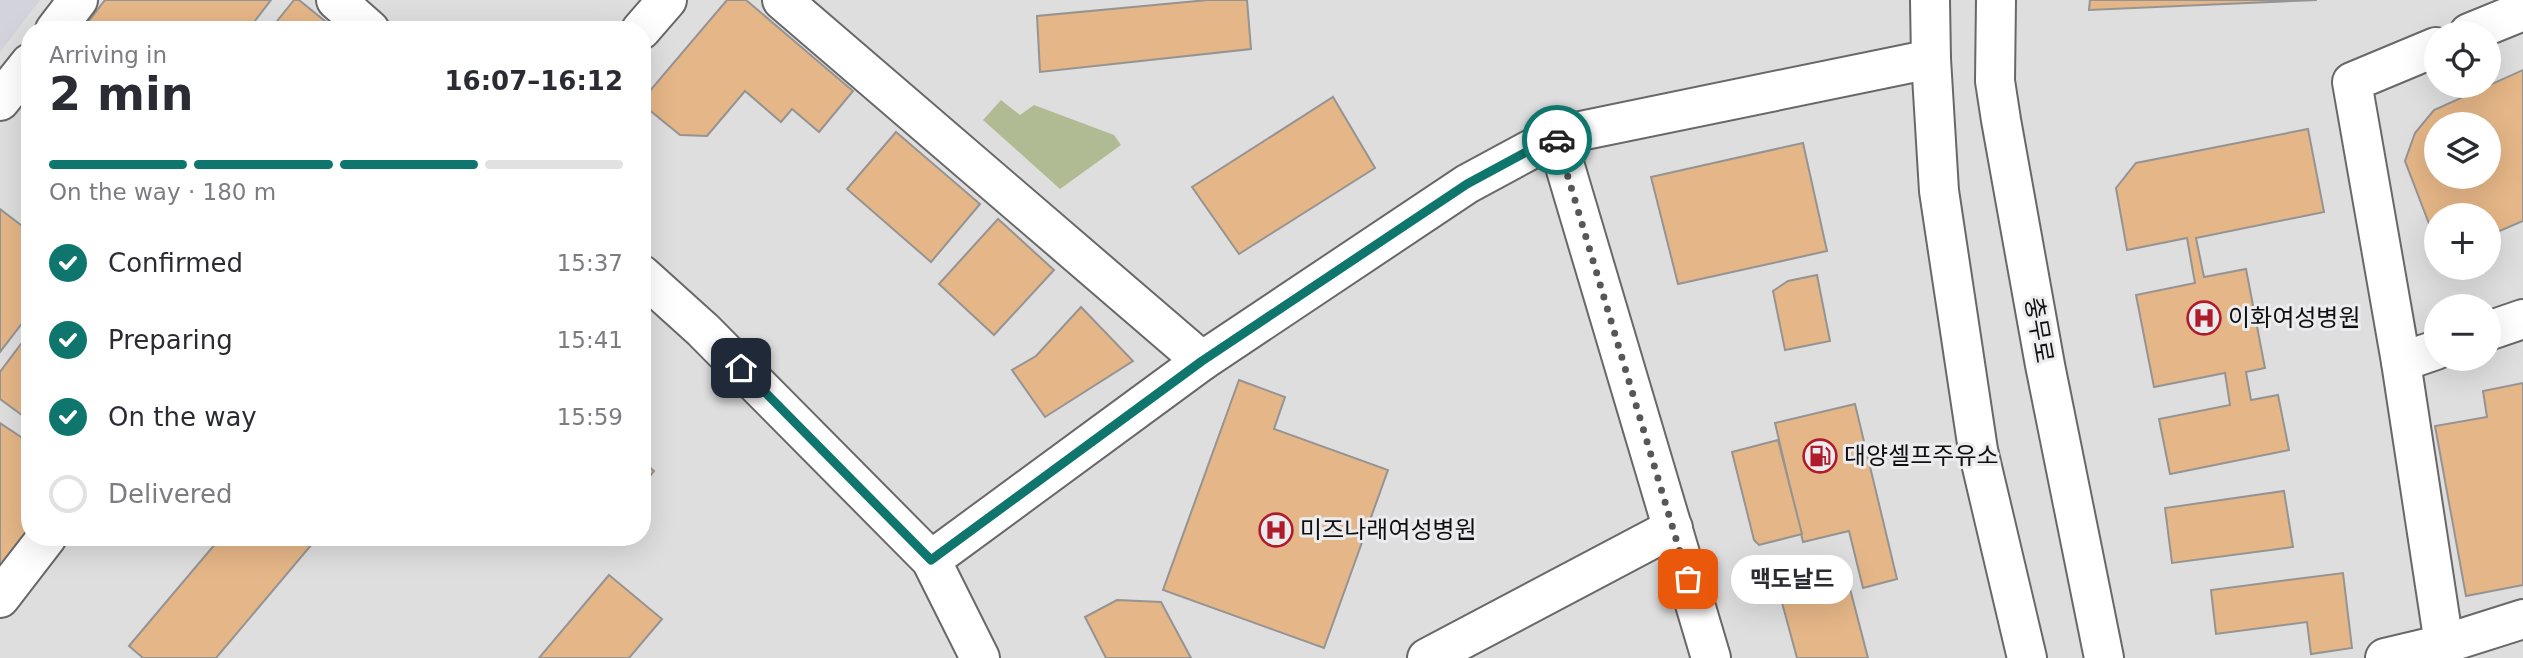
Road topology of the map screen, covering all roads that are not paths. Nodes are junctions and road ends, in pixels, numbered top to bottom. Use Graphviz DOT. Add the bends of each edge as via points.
graph roads {
  1 [pos="78,0"];
  2 [pos="336,0"];
  3 [pos="667,0"];
  4 [pos="782,0"];
  5 [pos="1930,0"];
  6 [pos="1996,0"];
  7 [pos="2523,11"];
  8 [pos="62,21"];
  9 [pos="360,21"];
  10 [pos="649,21"];
  11 [pos="2498,21"];
  12 [pos="2424,52"];
  13 [pos="1931,59"];
  14 [pos="21,74"];
  15 [pos="0,101"];
  16 [pos="1556,136"];
  17 [pos="651,283"];
  18 [pos="2523,319"];
  19 [pos="2501,327"];
  20 [pos="2424,354"];
  21 [pos="1202,361"];
  22 [pos="2401,362"];
  23 [pos="1674,528"];
  24 [pos="40,546"];
  25 [pos="931,560"];
  26 [pos="0,598"];
  27 [pos="2523,619"];
  28 [pos="2444,644"];
  29 [pos="980,658"];
  30 [pos="1427,658"];
  31 [pos="1711,658"];
  32 [pos="2027,658"];
  33 [pos="2104,658"];
  34 [pos="2385,658"];
  1 -- 8 [label="street"];
  2 -- 9 [label="street"];
  3 -- 10 [label="street"];
  4 -- 21 [label="street"];
  5 -- 13 [label="street"];
  6 -- 33 [label="street, 충무로" via="1995,81 2001,120"];
  7 -- 11 [label="street"];
  12 -- 22 [label="street" via="2352,82"];
  13 -- 16 [label="street"];
  13 -- 32 [label="street" via="1939,191 1978,450"];
  14 -- 15 [label="street"];
  16 -- 21 [label="street" via="1467,184"];
  16 -- 23 [label="street"];
  17 -- 25 [label="street"];
  18 -- 19 [label="street"];
  20 -- 22 [label="street"];
  21 -- 25 [label="street"];
  22 -- 28 [label="street"];
  23 -- 30 [label="street"];
  23 -- 31 [label="street"];
  24 -- 26 [label="street"];
  25 -- 29 [label="street"];
  27 -- 28 [label="street"];
  28 -- 34 [label="street"];
}
